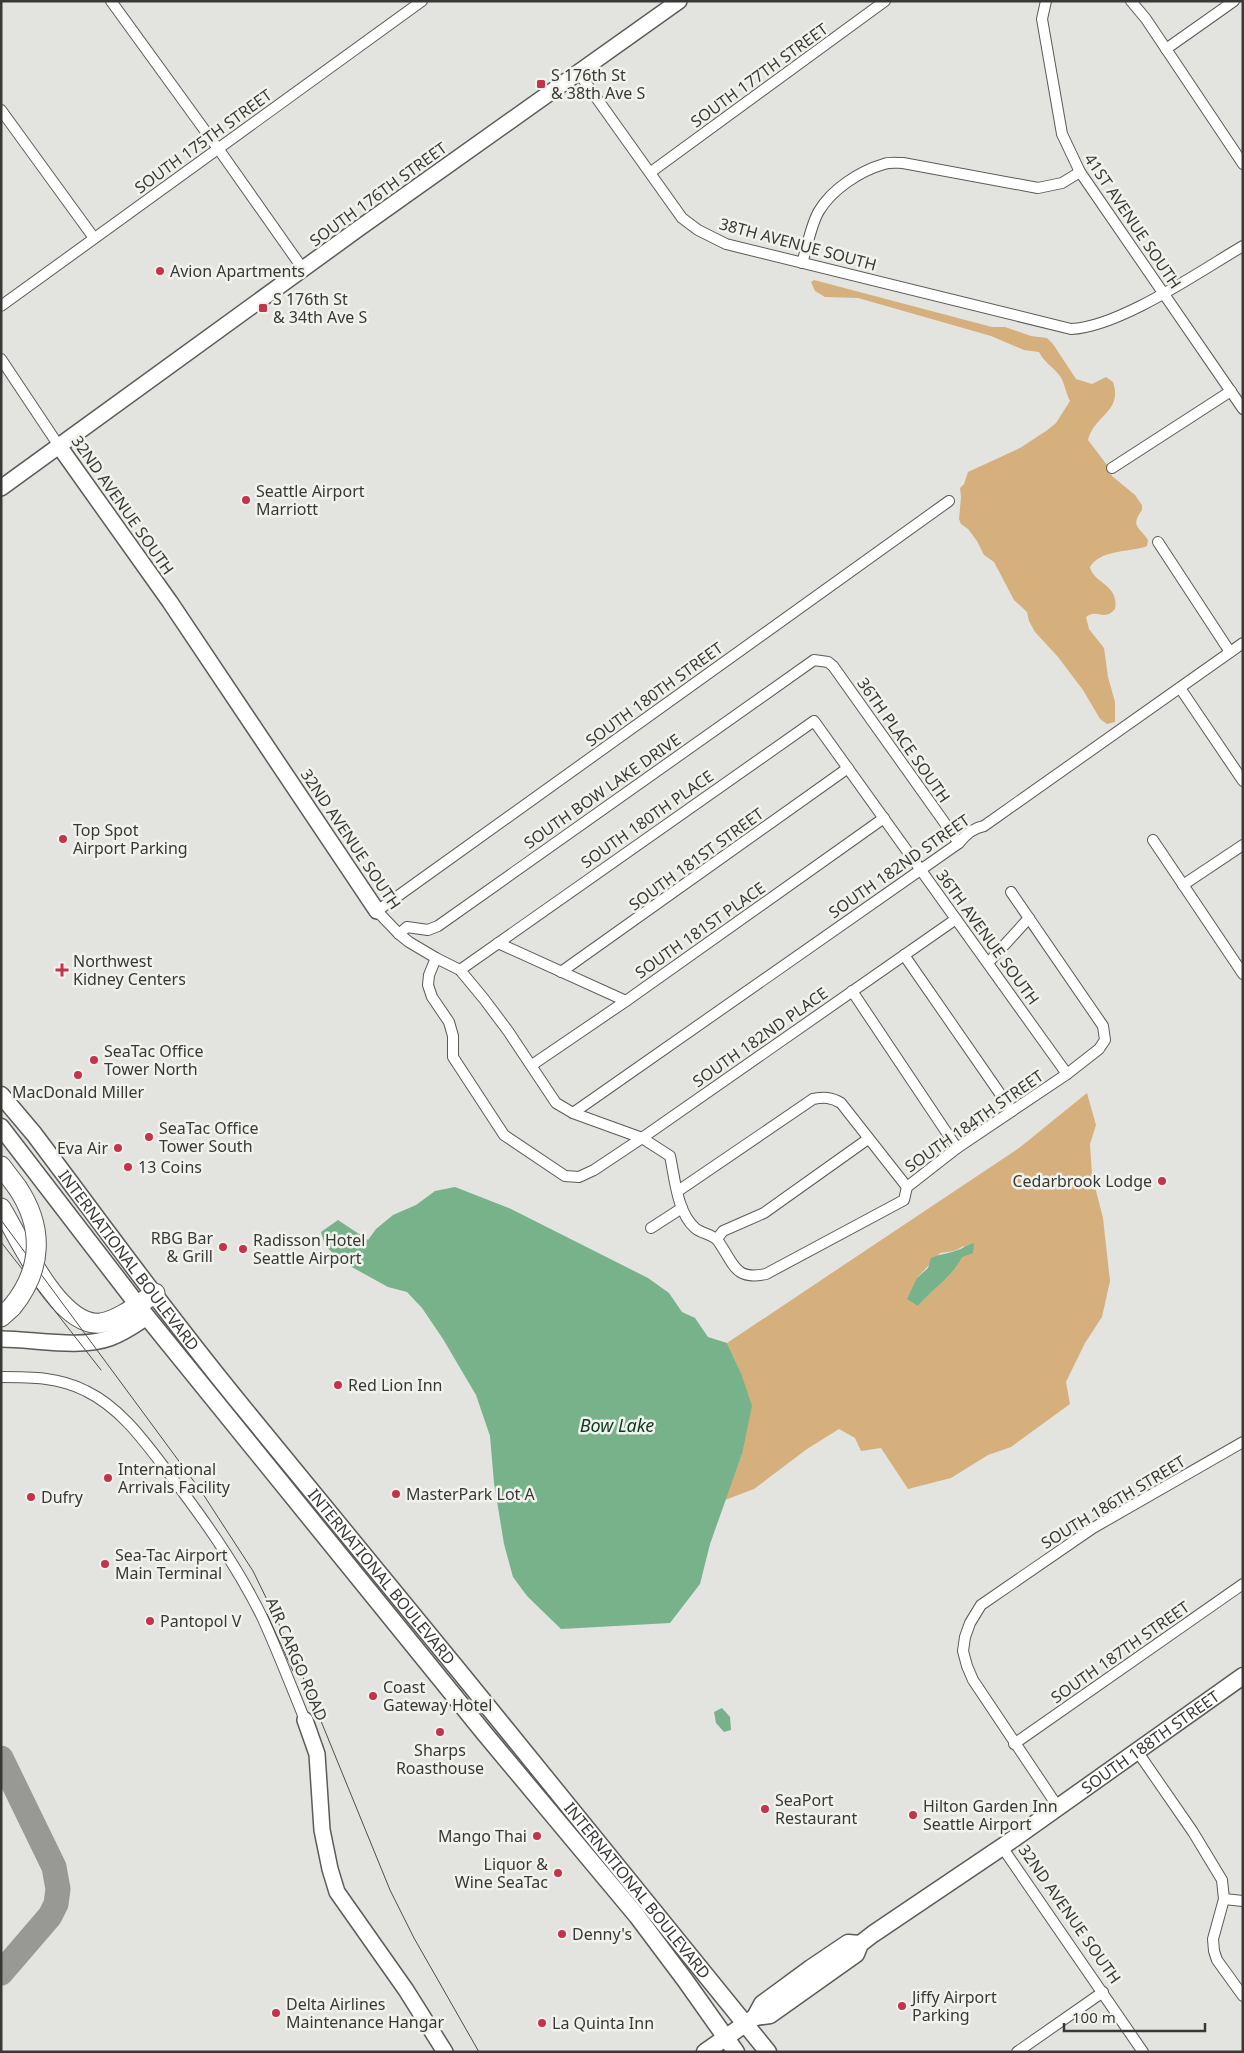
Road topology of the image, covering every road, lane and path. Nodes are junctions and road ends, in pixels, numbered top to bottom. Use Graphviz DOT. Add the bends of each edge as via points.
graph roads {
  1 [pos="111,1"];
  2 [pos="422,1"];
  3 [pos="679,1"];
  4 [pos="885,1"];
  5 [pos="1046,1"];
  6 [pos="1131,1"];
  7 [pos="1234,1"];
  8 [pos="1166,49"];
  9 [pos="578,72"];
  10 [pos="1,110"];
  11 [pos="218,148"];
  12 [pos="1243,164"];
  13 [pos="651,172"];
  14 [pos="1080,172"];
  15 [pos="94,238"];
  16 [pos="1243,246"];
  17 [pos="802,263"];
  18 [pos="303,269"];
  19 [pos="1163,293"];
  20 [pos="1,306"];
  21 [pos="3,363"];
  22 [pos="1231,391"];
  23 [pos="1243,409"];
  24 [pos="59,446"];
  25 [pos="1112,468"];
  26 [pos="1,488"];
  27 [pos="949,501"];
  28 [pos="1158,542"];
  29 [pos="1243,643"];
  30 [pos="1230,652"];
  31 [pos="821,660"];
  32 [pos="1180,688"];
  33 [pos="814,720"];
  34 [pos="848,768"];
  35 [pos="1243,781"];
  36 [pos="884,818"];
  37 [pos="1153,840"];
  38 [pos="959,843"];
  39 [pos="1243,844"];
  40 [pos="920,869"];
  41 [pos="1183,885"];
  42 [pos="1011,892"];
  43 [pos="377,911"];
  44 [pos="1029,918"];
  45 [pos="956,919"];
  46 [pos="398,934"];
  47 [pos="498,943"];
  48 [pos="904,954"];
  49 [pos="436,958"];
  50 [pos="988,963"];
  51 [pos="460,970"];
  52 [pos="561,972"];
  53 [pos="1243,974"];
  54 [pos="852,991"];
  55 [pos="626,1001"];
  56 [pos="532,1065"];
  57 [pos="1067,1074"];
  58 [pos="1,1095"];
  59 [pos="1012,1111"];
  60 [pos="573,1113"];
  61 [pos="1,1127"];
  62 [pos="642,1138"];
  63 [pos="868,1139"];
  64 [pos="957,1148"];
  65 [pos="1,1166"];
  66 [pos="907,1187"];
  67 [pos="678,1191"];
  68 [pos="1,1208"];
  69 [pos="682,1208"];
  70 [pos="651,1228"];
  71 [pos="717,1239"];
  72 [pos="160,1299"];
  73 [pos="143,1311"];
  74 [pos="7,1312"];
  75 [pos="1,1339"];
  76 [pos="54,1342"];
  77 [pos="1,1349"];
  78 [pos="1,1377"];
  79 [pos="1243,1442"];
  80 [pos="1243,1584"];
  81 [pos="1243,1676"];
  82 [pos="304,1720"];
  83 [pos="1014,1744"];
  84 [pos="1137,1751"];
  85 [pos="1058,1807"];
  86 [pos="1002,1847"];
  87 [pos="1224,1899"];
  88 [pos="1243,1901"];
  89 [pos="1103,1992"];
  90 [pos="1243,1996"];
  91 [pos="750,2020"];
  92 [pos="725,2038"];
  93 [pos="445,2052"];
  94 [pos="705,2052"];
  95 [pos="736,2052"];
  96 [pos="768,2052"];
  97 [pos="1017,2052"];
  98 [pos="1143,2052"];
  1 -- 11 [label="street"];
  2 -- 11 [label="street, SOUTH 175TH STREET"];
  3 -- 9 [label="street, SOUTH 176TH STREET"];
  4 -- 13 [label="street, SOUTH 177TH STREET"];
  5 -- 14 [label="street, 41ST AVENUE SOUTH" via="1042,20 1062,134"];
  6 -- 8 [label="street"];
  7 -- 8 [label="street"];
  8 -- 12 [label="street"];
  9 -- 13 [label="street, 38TH AVENUE SOUTH"];
  9 -- 18 [label="street, SOUTH 176TH STREET"];
  10 -- 15 [label="street"];
  11 -- 15 [label="street, SOUTH 175TH STREET"];
  11 -- 18 [label="street"];
  13 -- 17 [label="street, 38TH AVENUE SOUTH" via="682,218 698,230 726,244"];
  14 -- 17 [label="street" via="1062,183 1038,188 886,163 846,183 831,195 818,212"];
  14 -- 19 [label="street, 41ST AVENUE SOUTH"];
  15 -- 20 [label="street, SOUTH 175TH STREET"];
  16 -- 19 [label="street"];
  17 -- 19 [label="street, 38TH AVENUE SOUTH" via="1071,329 1086,329"];
  18 -- 24 [label="street, SOUTH 176TH STREET"];
  19 -- 22 [label="street, 41ST AVENUE SOUTH"];
  21 -- 24 [label="street, 32ND AVENUE SOUTH"];
  22 -- 23 [label="street, 41ST AVENUE SOUTH"];
  22 -- 25 [label="street"];
  24 -- 26 [label="street, SOUTH 176TH STREET"];
  24 -- 43 [label="street, 32ND AVENUE SOUTH" via="170,602"];
  27 -- 43 [label="street, SOUTH 180TH STREET"];
  28 -- 30 [label="street"];
  29 -- 30 [label="street, SOUTH 182ND STREET"];
  30 -- 32 [label="street, SOUTH 182ND STREET"];
  31 -- 38 [label="street, 36TH PLACE SOUTH" via="833,666"];
  31 -- 46 [label="street, SOUTH BOW LAKE DRIVE" via="814,660 799,670 438,926 428,930 407,927"];
  32 -- 35 [label="street"];
  32 -- 38 [label="street, SOUTH 182ND STREET" via="984,826 981,833 968,842"];
  33 -- 34 [label="street, 36TH AVENUE SOUTH"];
  33 -- 47 [label="street, SOUTH 180TH PLACE"];
  34 -- 36 [label="street, 36TH AVENUE SOUTH"];
  34 -- 52 [label="street, SOUTH 181ST STREET"];
  36 -- 40 [label="street, 36TH AVENUE SOUTH"];
  36 -- 55 [label="street, SOUTH 181ST PLACE"];
  37 -- 41 [label="street"];
  38 -- 40 [label="street, SOUTH 182ND STREET"];
  39 -- 41 [label="street"];
  40 -- 45 [label="street, 36TH AVENUE SOUTH"];
  40 -- 60 [label="street, SOUTH 182ND STREET"];
  41 -- 53 [label="street"];
  42 -- 44 [label="street"];
  43 -- 46 [label="street, 32ND AVENUE SOUTH"];
  44 -- 50 [label="street"];
  44 -- 57 [label="street, SOUTH 184TH STREET" via="1103,1026 1105,1040 1099,1049"];
  45 -- 48 [label="street, SOUTH 182ND PLACE"];
  45 -- 50 [label="street, 36TH AVENUE SOUTH"];
  46 -- 49 [label="street, 32ND AVENUE SOUTH"];
  47 -- 51 [label="street, SOUTH 180TH PLACE"];
  47 -- 52 [label="street"];
  48 -- 54 [label="street, SOUTH 182ND PLACE"];
  48 -- 59 [label="street"];
  49 -- 51 [label="street, 32ND AVENUE SOUTH"];
  49 -- 62 [label="street, SOUTH 182ND PLACE" via="428,985 449,1022 453,1057 504,1135 565,1176 579,1177"];
  50 -- 57 [label="street, 36TH AVENUE SOUTH"];
  51 -- 56 [label="street, 32ND AVENUE SOUTH"];
  52 -- 55 [label="street"];
  54 -- 62 [label="street, SOUTH 182ND PLACE"];
  54 -- 64 [label="street"];
  55 -- 56 [label="street, SOUTH 181ST PLACE"];
  56 -- 60 [label="street, 32ND AVENUE SOUTH" via="556,1102"];
  57 -- 59 [label="street, SOUTH 184TH STREET"];
  58 -- 72 [label="main road, INTERNATIONAL BOULEVARD"];
  59 -- 64 [label="street, SOUTH 184TH STREET"];
  60 -- 62 [label="street, 32ND AVENUE SOUTH"];
  61 -- 73 [label="main road, INTERNATIONAL BOULEVARD"];
  62 -- 67 [label="street, 32ND AVENUE SOUTH" via="670,1156"];
  63 -- 66 [label="street"];
  63 -- 67 [label="street" via="841,1103 831,1098 813,1099"];
  63 -- 71 [label="street" via="764,1213 723,1231"];
  64 -- 66 [label="street, SOUTH 184TH STREET"];
  65 -- 74 [label="highway, bridge" via="31,1212 37,1240 29,1281"];
  66 -- 71 [label="street, SOUTH 184TH STREET" via="904,1200 766,1274 743,1275 736,1270"];
  67 -- 69 [label="street, 32ND AVENUE SOUTH"];
  68 -- 73 [label="highway" via="48,1288 75,1316 89,1322 103,1322"];
  69 -- 70 [label="street"];
  69 -- 71 [label="street, 32ND AVENUE SOUTH" via="696,1229"];
  72 -- 73 [label="highway"];
  72 -- 91 [label="main road, INTERNATIONAL BOULEVARD" via="248,1413 503,1726"];
  73 -- 76 [label="street" via="125,1331 109,1338 90,1342"];
  73 -- 92 [label="main road, INTERNATIONAL BOULEVARD" via="485,1734 637,1916"];
  75 -- 76 [label="street"];
  76 -- 77 [label="street"];
  78 -- 82 [label="street, AIR CARGO ROAD" via="47,1378 73,1385 100,1400 131,1426 198,1512 254,1602"];
  79 -- 83 [label="street, SOUTH 186TH STREET" via="1093,1528 981,1605 970,1622 963,1651 973,1680"];
  80 -- 83 [label="street, SOUTH 187TH STREET"];
  81 -- 84 [label="main road, SOUTH 188TH STREET"];
  82 -- 93 [label="street, AIR CARGO ROAD" via="317,1754 322,1830 337,1892"];
  83 -- 85 [label="street"];
  84 -- 85 [label="main road, SOUTH 188TH STREET"];
  84 -- 87 [label="street" via="1222,1880"];
  85 -- 86 [label="main road, SOUTH 188TH STREET"];
  86 -- 89 [label="street, 32ND AVENUE SOUTH"];
  86 -- 91 [label="main road, SOUTH 188TH STREET" via="860,1944 848,1943 762,2004"];
  87 -- 88 [label="street"];
  87 -- 90 [label="street" via="1213,1939 1214,1951"];
  89 -- 97 [label="street"];
  89 -- 98 [label="street, 32ND AVENUE SOUTH"];
  91 -- 92 [label="main road, SOUTH 188TH STREET"];
  91 -- 96 [label="main road, INTERNATIONAL BOULEVARD"];
  92 -- 94 [label="main road, SOUTH 188TH STREET"];
  92 -- 95 [label="main road, INTERNATIONAL BOULEVARD"];
}
